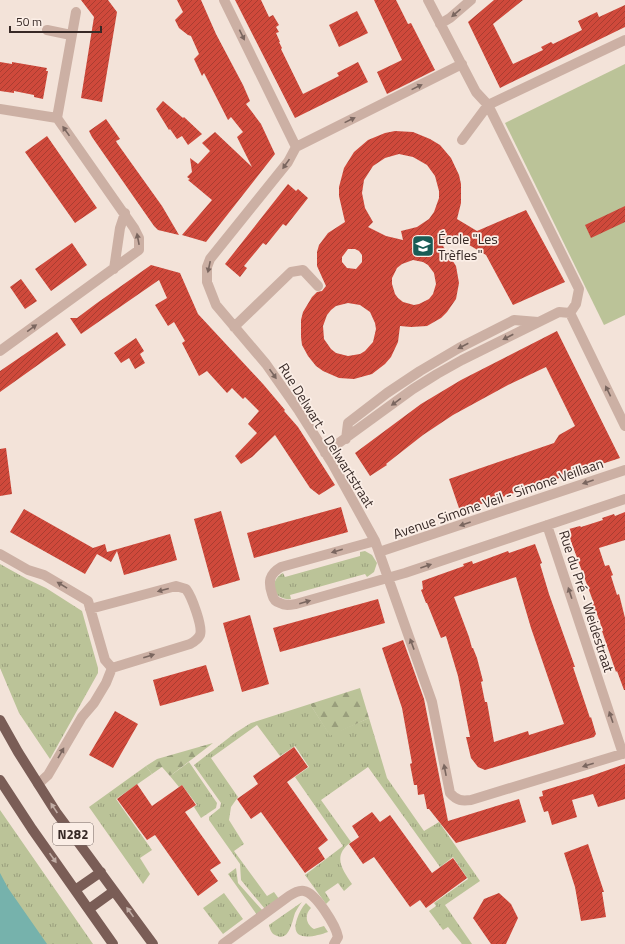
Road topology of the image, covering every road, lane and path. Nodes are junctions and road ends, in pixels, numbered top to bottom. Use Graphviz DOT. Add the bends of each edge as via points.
graph roads {
  1 [pos="224,0"];
  2 [pos="428,0"];
  3 [pos="471,0"];
  4 [pos="76,12"];
  5 [pos="440,24"];
  6 [pos="47,30"];
  7 [pos="72,35"];
  8 [pos="625,40"];
  9 [pos="462,64"];
  10 [pos="488,105"];
  11 [pos="0,109"];
  12 [pos="57,118"];
  13 [pos="462,140"];
  14 [pos="296,147"];
  15 [pos="125,214"];
  16 [pos="114,269"];
  17 [pos="318,286"];
  18 [pos="570,313"];
  19 [pos="234,327"];
  20 [pos="0,351"];
  21 [pos="625,426"];
  22 [pos="326,453"];
  23 [pos="625,470"];
  24 [pos="625,499"];
  25 [pos="547,525"];
  26 [pos="375,541"];
  27 [pos="379,552"];
  28 [pos="0,554"];
  29 [pos="388,577"];
  30 [pos="90,609"];
  31 [pos="112,668"];
  32 [pos="0,720"];
  33 [pos="624,754"];
  34 [pos="0,780"];
  35 [pos="38,784"];
  36 [pos="101,872"];
  37 [pos="76,890"];
  38 [pos="114,891"];
  39 [pos="89,909"];
  40 [pos="113,944"];
  41 [pos="153,944"];
  42 [pos="223,944"];
  43 [pos="334,944"];
  1 -- 14 [label="street, one-way"];
  2 -- 5 [label="street"];
  3 -- 5 [label="street, one-way"];
  4 -- 7 [label="street"];
  5 -- 9 [label="street"];
  6 -- 7 [label="street"];
  7 -- 12 [label="street"];
  8 -- 10 [label="street"];
  9 -- 10 [label="street" via="476,92"];
  14 -- 9 [label="street, one-way"];
  10 -- 13 [label="street"];
  10 -- 18 [label="street" via="579,290 576,304"];
  11 -- 12 [label="street"];
  15 -- 12 [label="street, one-way"];
  14 -- 19 [label="street, Rue Delwart - Delwartstraat, one-way" via="288,162 219,247 207,267 207,282 216,305"];
  15 -- 16 [label="street" via="120,228"];
  16 -- 15 [label="street, one-way" via="139,250 139,238"];
  20 -- 16 [label="street, one-way"];
  17 -- 19 [label="street" via="303,270 291,272"];
  21 -- 18 [label="street, one-way"];
  18 -- 22 [label="street, one-way" via="559,312 437,374"];
  19 -- 22 [label="street, Rue Delwart - Delwartstraat, one-way" via="266,364"];
  22 -- 26 [label="street, Rue Delwart - Delwartstraat"];
  23 -- 27 [label="street, Avenue Simone Veil - Simone Veillaan, one-way"];
  24 -- 25 [label="street"];
  29 -- 25 [label="street, one-way"];
  33 -- 25 [label="street, Rue du Pré - Weidestraat, one-way"];
  26 -- 27 [label="street, Rue Delwart - Delwartstraat"];
  26 -- 29 [label="street, one-way" via="276,570 269,582 273,597 285,605 296,604"];
  27 -- 29 [label="street, Rue Delwart - Delwartstraat"];
  30 -- 28 [label="street, one-way" via="88,601 44,575 28,570"];
  33 -- 29 [label="street, Rue Delwart - Delwartstraat, one-way" via="472,800 462,801 455,798 450,793 432,702"];
  30 -- 31 [label="street" via="105,660"];
  31 -- 30 [label="street, one-way" via="196,641 201,630 190,594 186,589 176,586"];
  35 -- 31 [label="street, one-way" via="48,775 82,716 94,703"];
  32 -- 35 [label="main road, N282"];
  34 -- 37 [label="main road, N282, one-way"];
  36 -- 35 [label="main road, N282, one-way"];
  36 -- 37 [label="main road"];
  36 -- 38 [label="main road, N282"];
  37 -- 39 [label="main road, N282"];
  38 -- 39 [label="main road"];
  41 -- 38 [label="main road, N282, one-way"];
  39 -- 40 [label="main road, N282"];
  42 -- 43 [label="street" via="300,891 313,896 335,926 338,937"];
}
